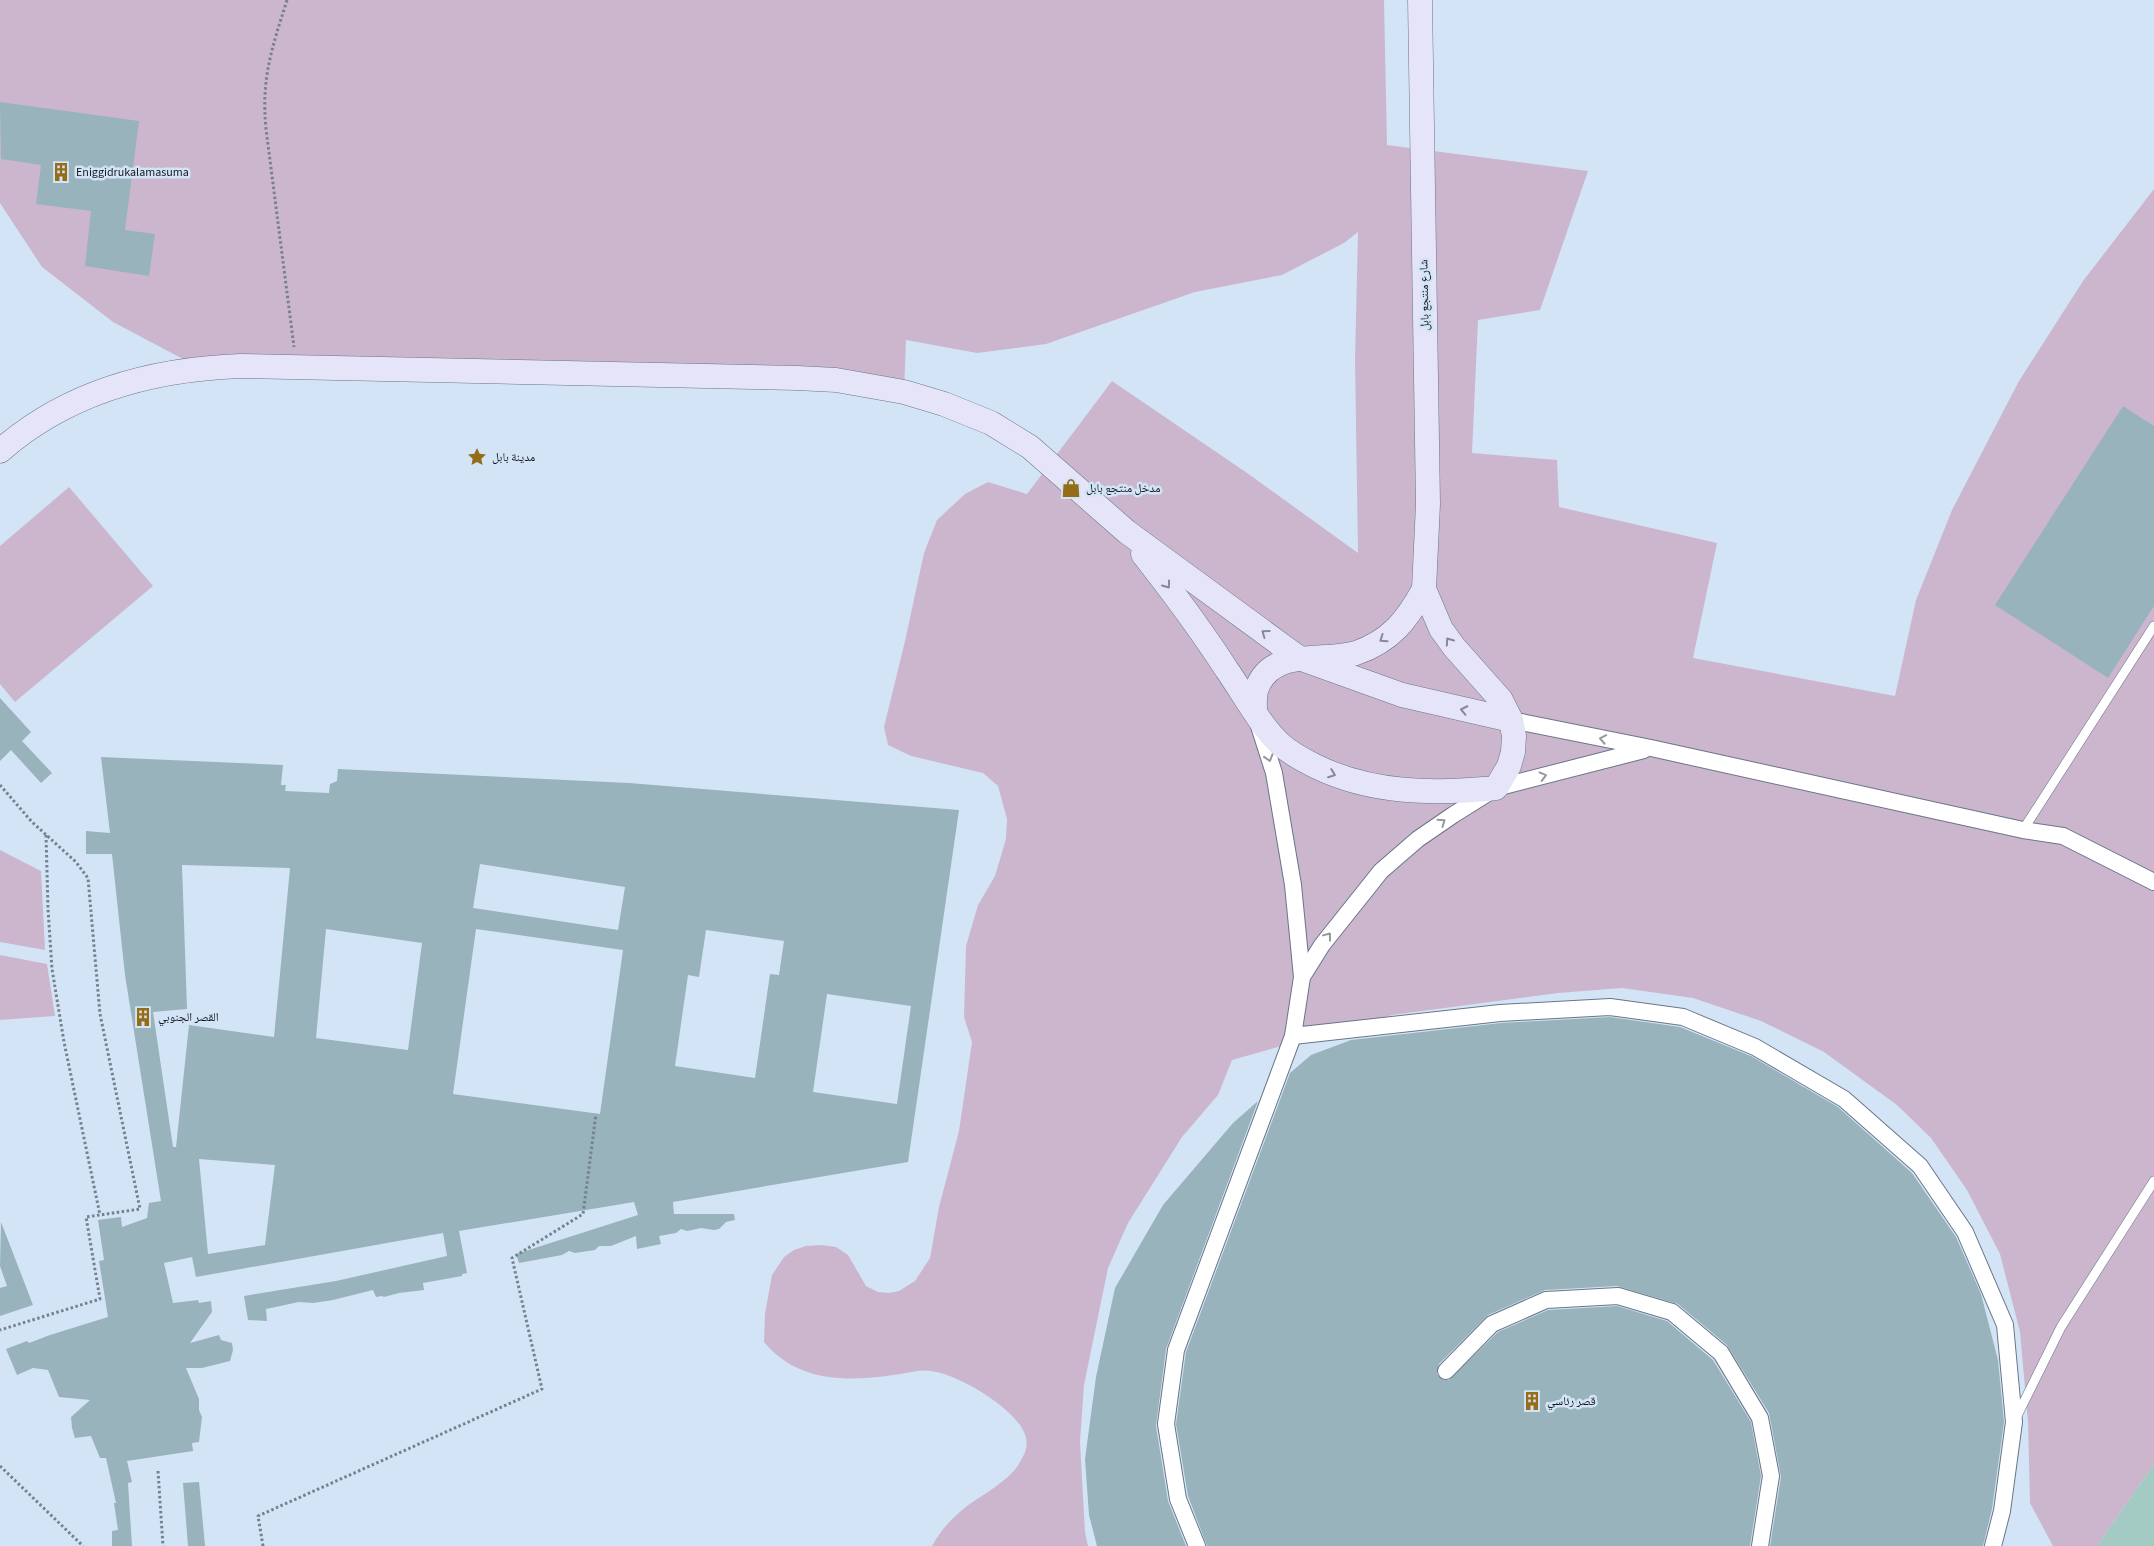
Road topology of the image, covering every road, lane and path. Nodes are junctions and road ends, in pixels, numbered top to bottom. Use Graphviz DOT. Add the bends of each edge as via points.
graph roads {
  1 [pos="286,0"];
  2 [pos="1420,0"];
  3 [pos="297,367"];
  4 [pos="0,451"];
  5 [pos="1127,532"];
  6 [pos="1424,589"];
  7 [pos="2154,626"];
  8 [pos="1299,658"];
  9 [pos="1255,712"];
  10 [pos="1511,720"];
  11 [pos="1651,748"];
  12 [pos="0,785"];
  13 [pos="1496,788"];
  14 [pos="2023,830"];
  15 [pos="46,834"];
  16 [pos="2154,882"];
  17 [pos="1302,978"];
  18 [pos="1293,1036"];
  19 [pos="596,1114"];
  20 [pos="2154,1181"];
  21 [pos="100,1215"];
  22 [pos="0,1330"];
  23 [pos="1446,1371"];
  24 [pos="2014,1422"];
  25 [pos="0,1466"];
  26 [pos="158,1471"];
  27 [pos="82,1546"];
  28 [pos="163,1546"];
  29 [pos="263,1546"];
  30 [pos="1197,1546"];
  31 [pos="1760,1546"];
  32 [pos="1992,1546"];
  1 -- 3 [label="path" via="267,67 264,98"];
  2 -- 6 [label="street, شارع منتجع بابل" via="1428,504"];
  3 -- 4 [label="street" via="200,368 126,382 51,415"];
  3 -- 5 [label="street" via="797,378 873,386 944,404 1011,434"];
  8 -- 5 [label="street, one-way"];
  5 -- 9 [label="street, one-way"];
  6 -- 8 [label="street, شارع منتجع بابل, one-way" via="1400,627 1378,644 1329,658"];
  10 -- 6 [label="street, شارع منتجع بابل, one-way" via="1501,700 1441,629"];
  7 -- 14 [label="lane"];
  8 -- 9 [label="street, شارع منتجع بابل" via="1281,662 1266,673 1256,689"];
  10 -- 8 [label="street, one-way" via="1402,695"];
  9 -- 13 [label="street, one-way" via="1280,744 1302,760 1360,784 1423,792"];
  9 -- 17 [label="street, one-way" via="1274,772 1284,825"];
  11 -- 10 [label="street, one-way"];
  10 -- 13 [label="street" via="1513,752"];
  13 -- 11 [label="street, one-way"];
  11 -- 14 [label="street"];
  12 -- 15 [label="path"];
  17 -- 13 [label="street, one-way" via="1322,945 1381,871 1418,839"];
  14 -- 16 [label="street" via="2063,836"];
  15 -- 21 [label="path" via="52,969"];
  15 -- 21 [label="path" via="88,878 100,1014 140,1209"];
  17 -- 18 [label="street"];
  18 -- 24 [label="street" via="1500,1013 1610,1007 1683,1017 1755,1047 1844,1099 1920,1166 1964,1232 2005,1325"];
  18 -- 30 [label="street" via="1176,1350 1166,1424 1178,1500"];
  19 -- 29 [label="path" via="583,1214 512,1258 542,1389 258,1516"];
  20 -- 24 [label="lane" via="2061,1327"];
  21 -- 22 [label="path" via="86,1217 100,1299"];
  23 -- 31 [label="street" via="1492,1324 1546,1300 1618,1296 1672,1312 1721,1353 1760,1418 1771,1476"];
  24 -- 32 [label="street" via="2002,1511"];
  25 -- 27 [label="path"];
  26 -- 28 [label="path"];
}
